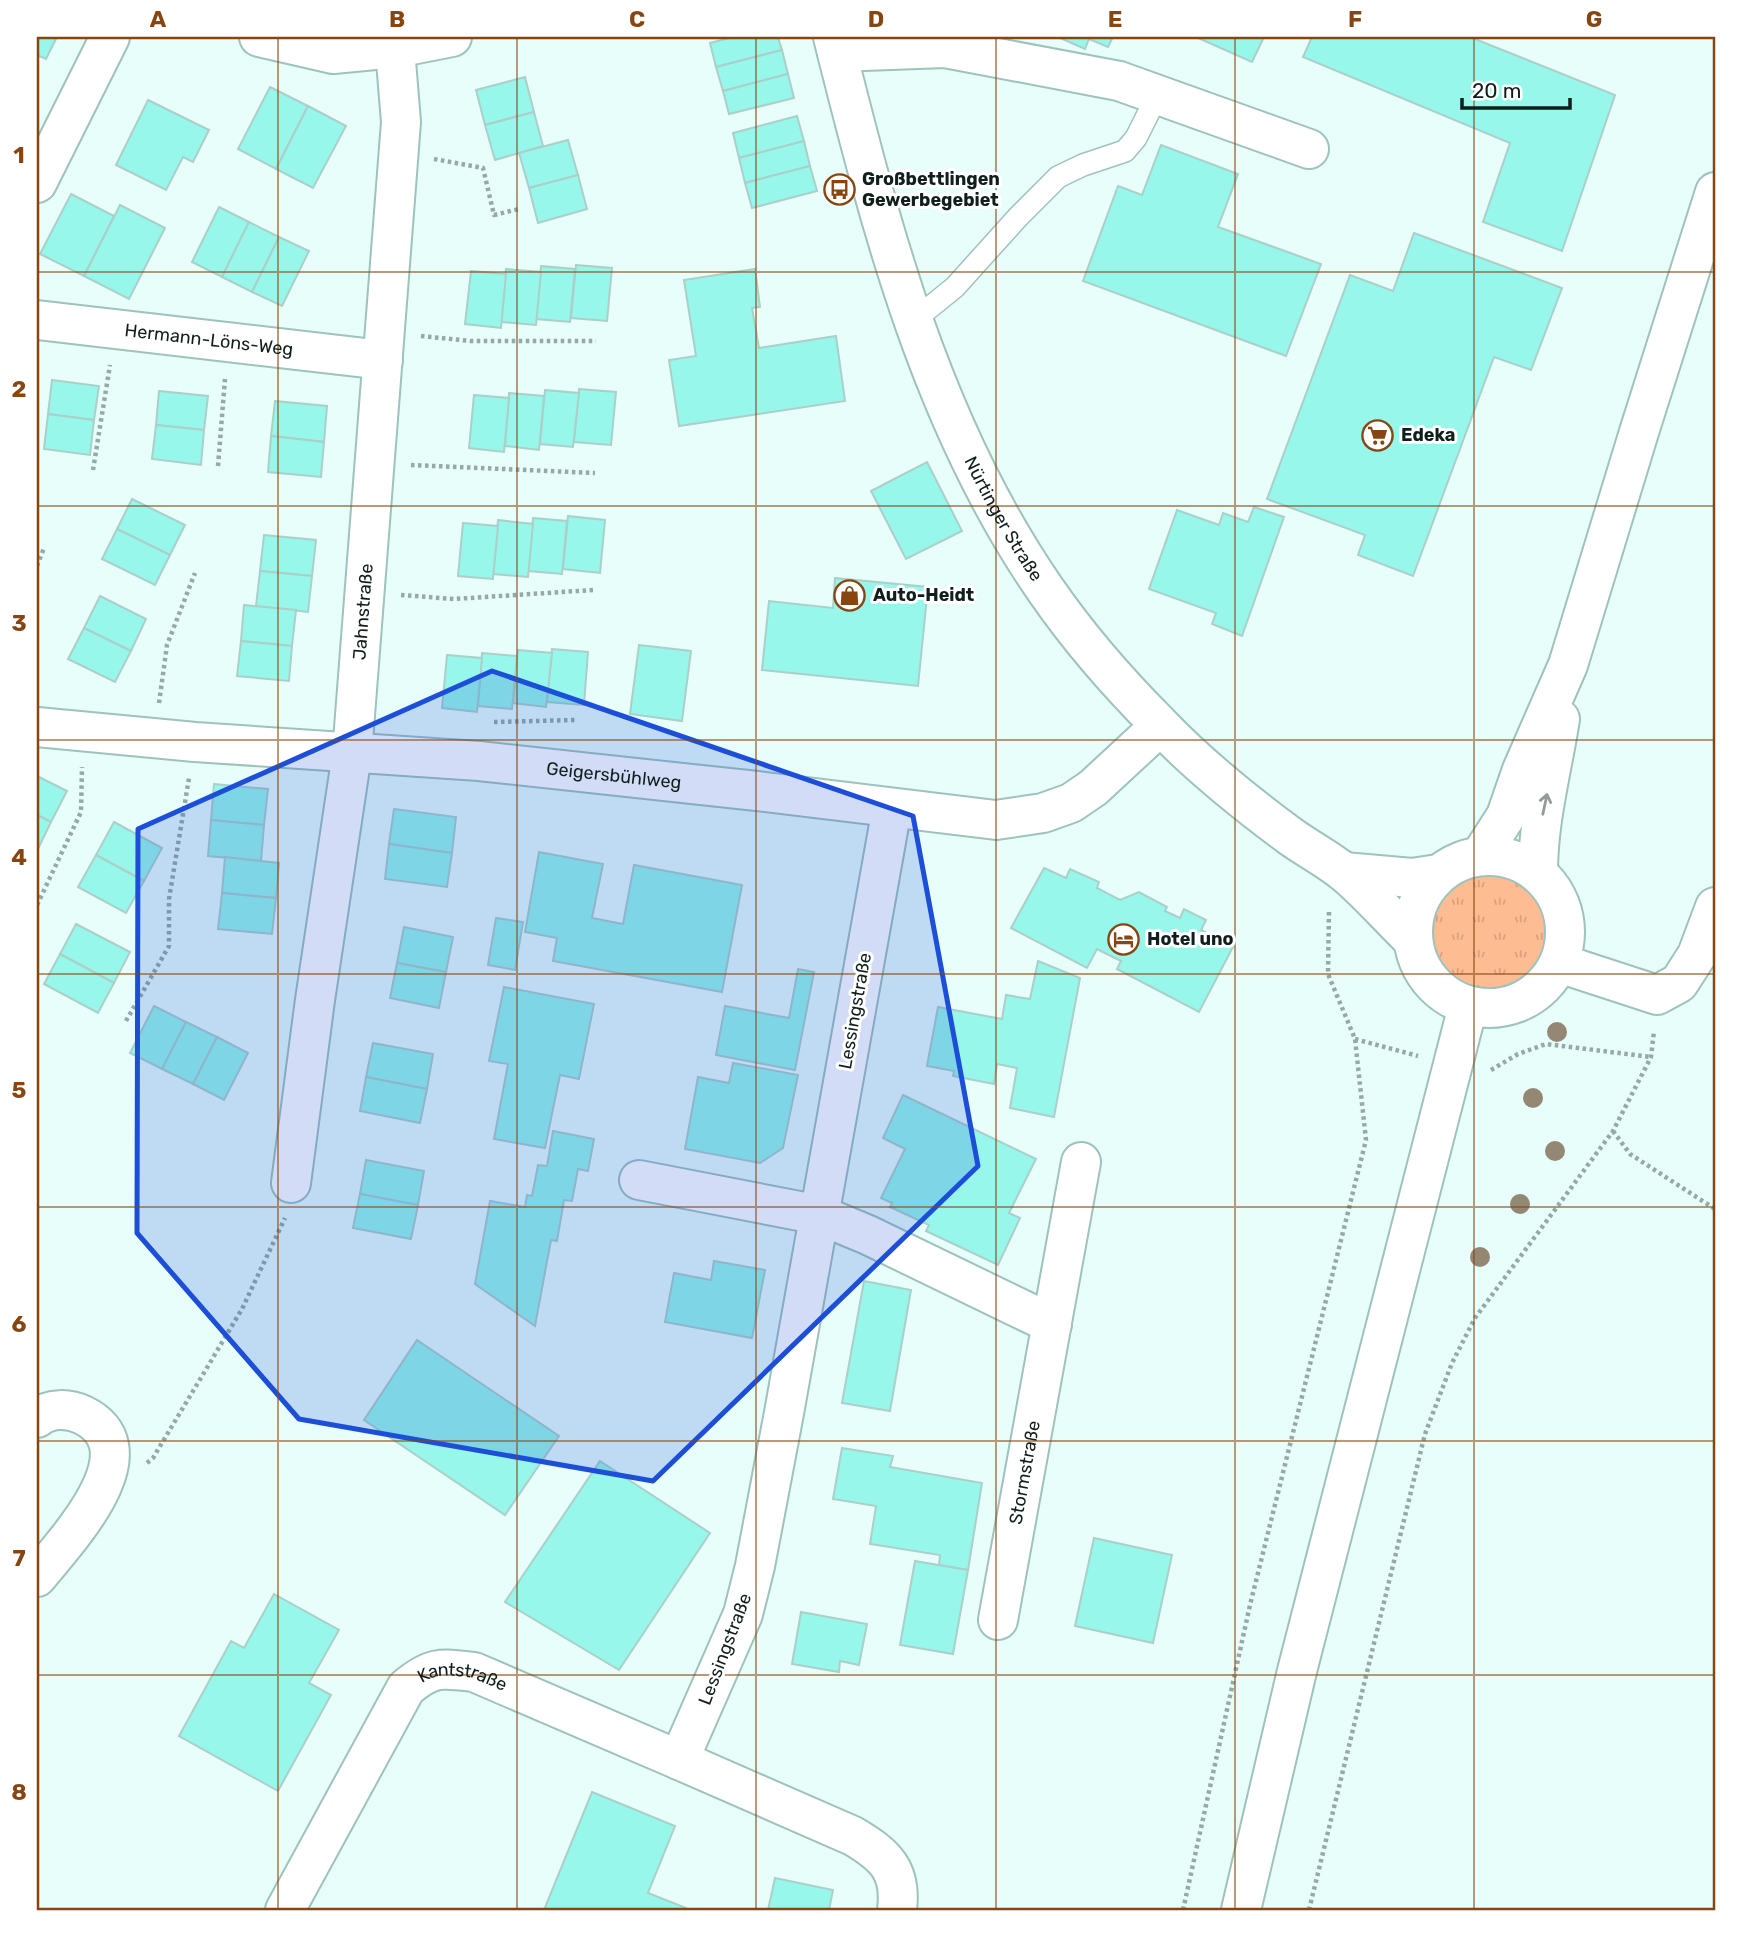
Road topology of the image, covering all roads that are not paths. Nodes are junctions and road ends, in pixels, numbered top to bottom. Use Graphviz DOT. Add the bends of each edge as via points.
graph roads {
  1 [pos="110,37"];
  2 [pos="258,37"];
  3 [pos="452,37"];
  4 [pos="395,42"];
  5 [pos="835,44"];
  6 [pos="1158,94"];
  7 [pos="1309,149"];
  8 [pos="37,183"];
  9 [pos="1715,192"];
  10 [pos="37,320"];
  11 [pos="914,321"];
  12 [pos="384,347"];
  13 [pos="1568,665"];
  14 [pos="1160,726"];
  15 [pos="37,727"];
  16 [pos="352,754"];
  17 [pos="891,808"];
  18 [pos="1481,855"];
  19 [pos="1340,870"];
  20 [pos="1538,872"];
  21 [pos="1438,874"];
  22 [pos="1715,907"];
  23 [pos="1412,939"];
  24 [pos="1559,963"];
  25 [pos="1468,1006"];
  26 [pos="1081,1163"];
  27 [pos="639,1181"];
  28 [pos="291,1183"];
  29 [pos="820,1214"];
  30 [pos="1052,1324"];
  31 [pos="37,1419"];
  32 [pos="37,1577"];
  33 [pos="999,1620"];
  34 [pos="678,1760"];
  35 [pos="285,1910"];
  36 [pos="897,1910"];
  37 [pos="1241,1910"];
  1 -- 8 [label="street"];
  2 -- 4 [label="street" via="333,54"];
  3 -- 4 [label="street"];
  4 -- 12 [label="street, Jahnstraße" via="401,122"];
  5 -- 6 [label="street, Nürtinger Straße" via="945,48 1119,80"];
  5 -- 11 [label="street, Nürtinger Straße" via="867,173"];
  6 -- 7 [label="street, Nürtinger Straße"];
  6 -- 11 [label="lane" via="1125,151 1058,177 954,287"];
  9 -- 13 [label="street"];
  10 -- 12 [label="street, Hermann-Löns-Weg" via="228,344"];
  11 -- 14 [label="street, Nürtinger Straße" via="950,416 1012,537 1078,634"];
  12 -- 16 [label="street, Jahnstraße"];
  13 -- 18 [label="street" via="1506,816"];
  20 -- 13 [label="street, one-way" via="1538,846"];
  14 -- 17 [label="street, Geigersbühlweg" via="1093,788 1071,803 1043,813 996,820"];
  14 -- 19 [label="street, Nürtinger Straße" via="1239,797"];
  15 -- 16 [label="street, Geigersbühlweg"];
  16 -- 17 [label="street, Geigersbühlweg" via="479,761"];
  16 -- 28 [label="street, Jahnstraße"];
  17 -- 29 [label="street, Lessingstraße"];
  18 -- 20 [label="street" via="1521,861"];
  18 -- 21 [label="street" via="1458,861"];
  19 -- 21 [label="street" via="1412,878"];
  19 -- 23 [label="street, Nürtinger Straße"];
  20 -- 24 [label="street" via="1555,891 1564,914 1566,939"];
  21 -- 23 [label="street" via="1422,893"];
  22 -- 24 [label="street" via="1697,955 1679,983 1657,995"];
  23 -- 25 [label="street" via="1418,962 1430,981"];
  24 -- 25 [label="street" via="1547,981 1521,1001 1489,1009"];
  25 -- 37 [label="street" via="1297,1671"];
  26 -- 30 [label="street, Stormstraße"];
  27 -- 29 [label="street"];
  29 -- 30 [label="street"];
  29 -- 34 [label="street, Lessingstraße" via="743,1614"];
  30 -- 33 [label="street, Stormstraße"];
  31 -- 32 [label="street" via="53,1410 87,1416 104,1433 111,1463 81,1523"];
  34 -- 35 [label="street, Kantstraße" via="474,1672 447,1668 424,1673 406,1688"];
  34 -- 36 [label="street" via="853,1836 878,1852 894,1874"];
}
